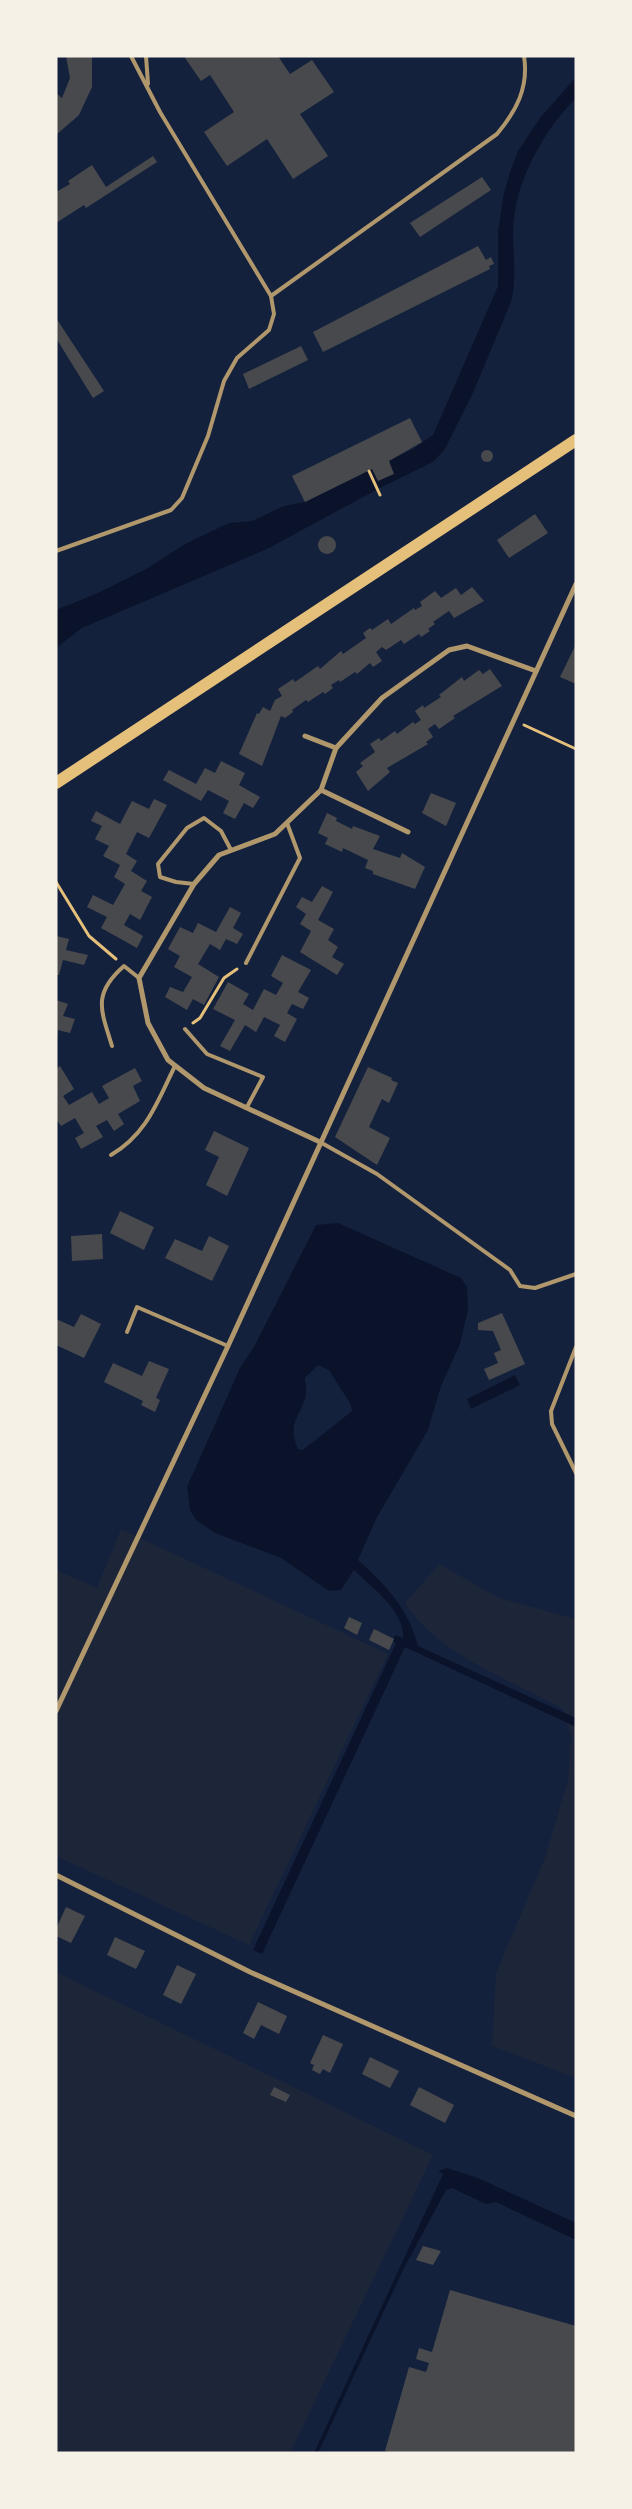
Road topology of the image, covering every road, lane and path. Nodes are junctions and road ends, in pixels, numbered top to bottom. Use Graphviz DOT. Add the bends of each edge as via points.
graph roads {
  1 [pos="131,56"];
  2 [pos="146,56"];
  3 [pos="524,56"];
  4 [pos="148,87"];
  5 [pos="271,296"];
  6 [pos="576,440"];
  7 [pos="368,471"];
  8 [pos="380,495"];
  9 [pos="56,551"];
  10 [pos="576,584"];
  11 [pos="536,671"];
  12 [pos="513,720"];
  13 [pos="305,736"];
  14 [pos="336,748"];
  15 [pos="576,749"];
  16 [pos="56,783"];
  17 [pos="321,790"];
  18 [pos="286,823"];
  19 [pos="408,832"];
  20 [pos="231,850"];
  21 [pos="56,882"];
  22 [pos="194,884"];
  23 [pos="246,963"];
  24 [pos="124,966"];
  25 [pos="139,978"];
  26 [pos="185,1029"];
  27 [pos="112,1046"];
  28 [pos="175,1066"];
  29 [pos="247,1107"];
  30 [pos="320,1142"];
  31 [pos="111,1155"];
  32 [pos="576,1274"];
  33 [pos="570,1276"];
  34 [pos="576,1280"];
  35 [pos="126,1332"];
  36 [pos="228,1346"];
  37 [pos="576,1346"];
  38 [pos="576,1473"];
  39 [pos="56,1711"];
  40 [pos="56,1875"];
  41 [pos="576,2116"];
  1 -- 4 [label="lane"];
  2 -- 4 [label="lane"];
  3 -- 5 [label="lane" via="523,94 513,115 497,134"];
  4 -- 5 [label="lane"];
  5 -- 9 [label="lane" via="274,314 269,330 237,358 224,381 208,436 182,498 171,510"];
  6 -- 16 [label="main road"];
  7 -- 8 [label="path"];
  10 -- 11 [label="street"];
  11 -- 12 [label="street"];
  11 -- 14 [label="street" via="467,646 449,650 382,698"];
  12 -- 15 [label="path"];
  12 -- 30 [label="street"];
  13 -- 14 [label="street"];
  14 -- 17 [label="street"];
  17 -- 18 [label="street"];
  17 -- 19 [label="street"];
  18 -- 20 [label="street" via="275,834"];
  18 -- 23 [label="lane" via="300,858"];
  20 -- 22 [label="street" via="218,854"];
  20 -- 22 [label="lane" via="222,831 204,818 187,828 158,864 160,877"];
  21 -- 24 [label="path" via="89,936"];
  22 -- 25 [label="street"];
  23 -- 26 [label="path" via="224,978 200,1018"];
  24 -- 25 [label="lane"];
  24 -- 27 [label="lane" via="101,995"];
  25 -- 28 [label="street" via="148,1022 168,1060"];
  26 -- 29 [label="lane" via="207,1054 263,1077"];
  28 -- 29 [label="street" via="204,1088"];
  28 -- 31 [label="lane" via="143,1129"];
  29 -- 30 [label="street"];
  30 -- 33 [label="lane" via="377,1174 487,1253 510,1270 520,1286 535,1288"];
  30 -- 36 [label="street"];
  32 -- 33 [label="lane"];
  33 -- 34 [label="lane"];
  35 -- 36 [label="lane" via="137,1307"];
  36 -- 39 [label="street"];
  37 -- 38 [label="lane" via="551,1412 552,1424"];
  40 -- 41 [label="street" via="250,1972"];
}
